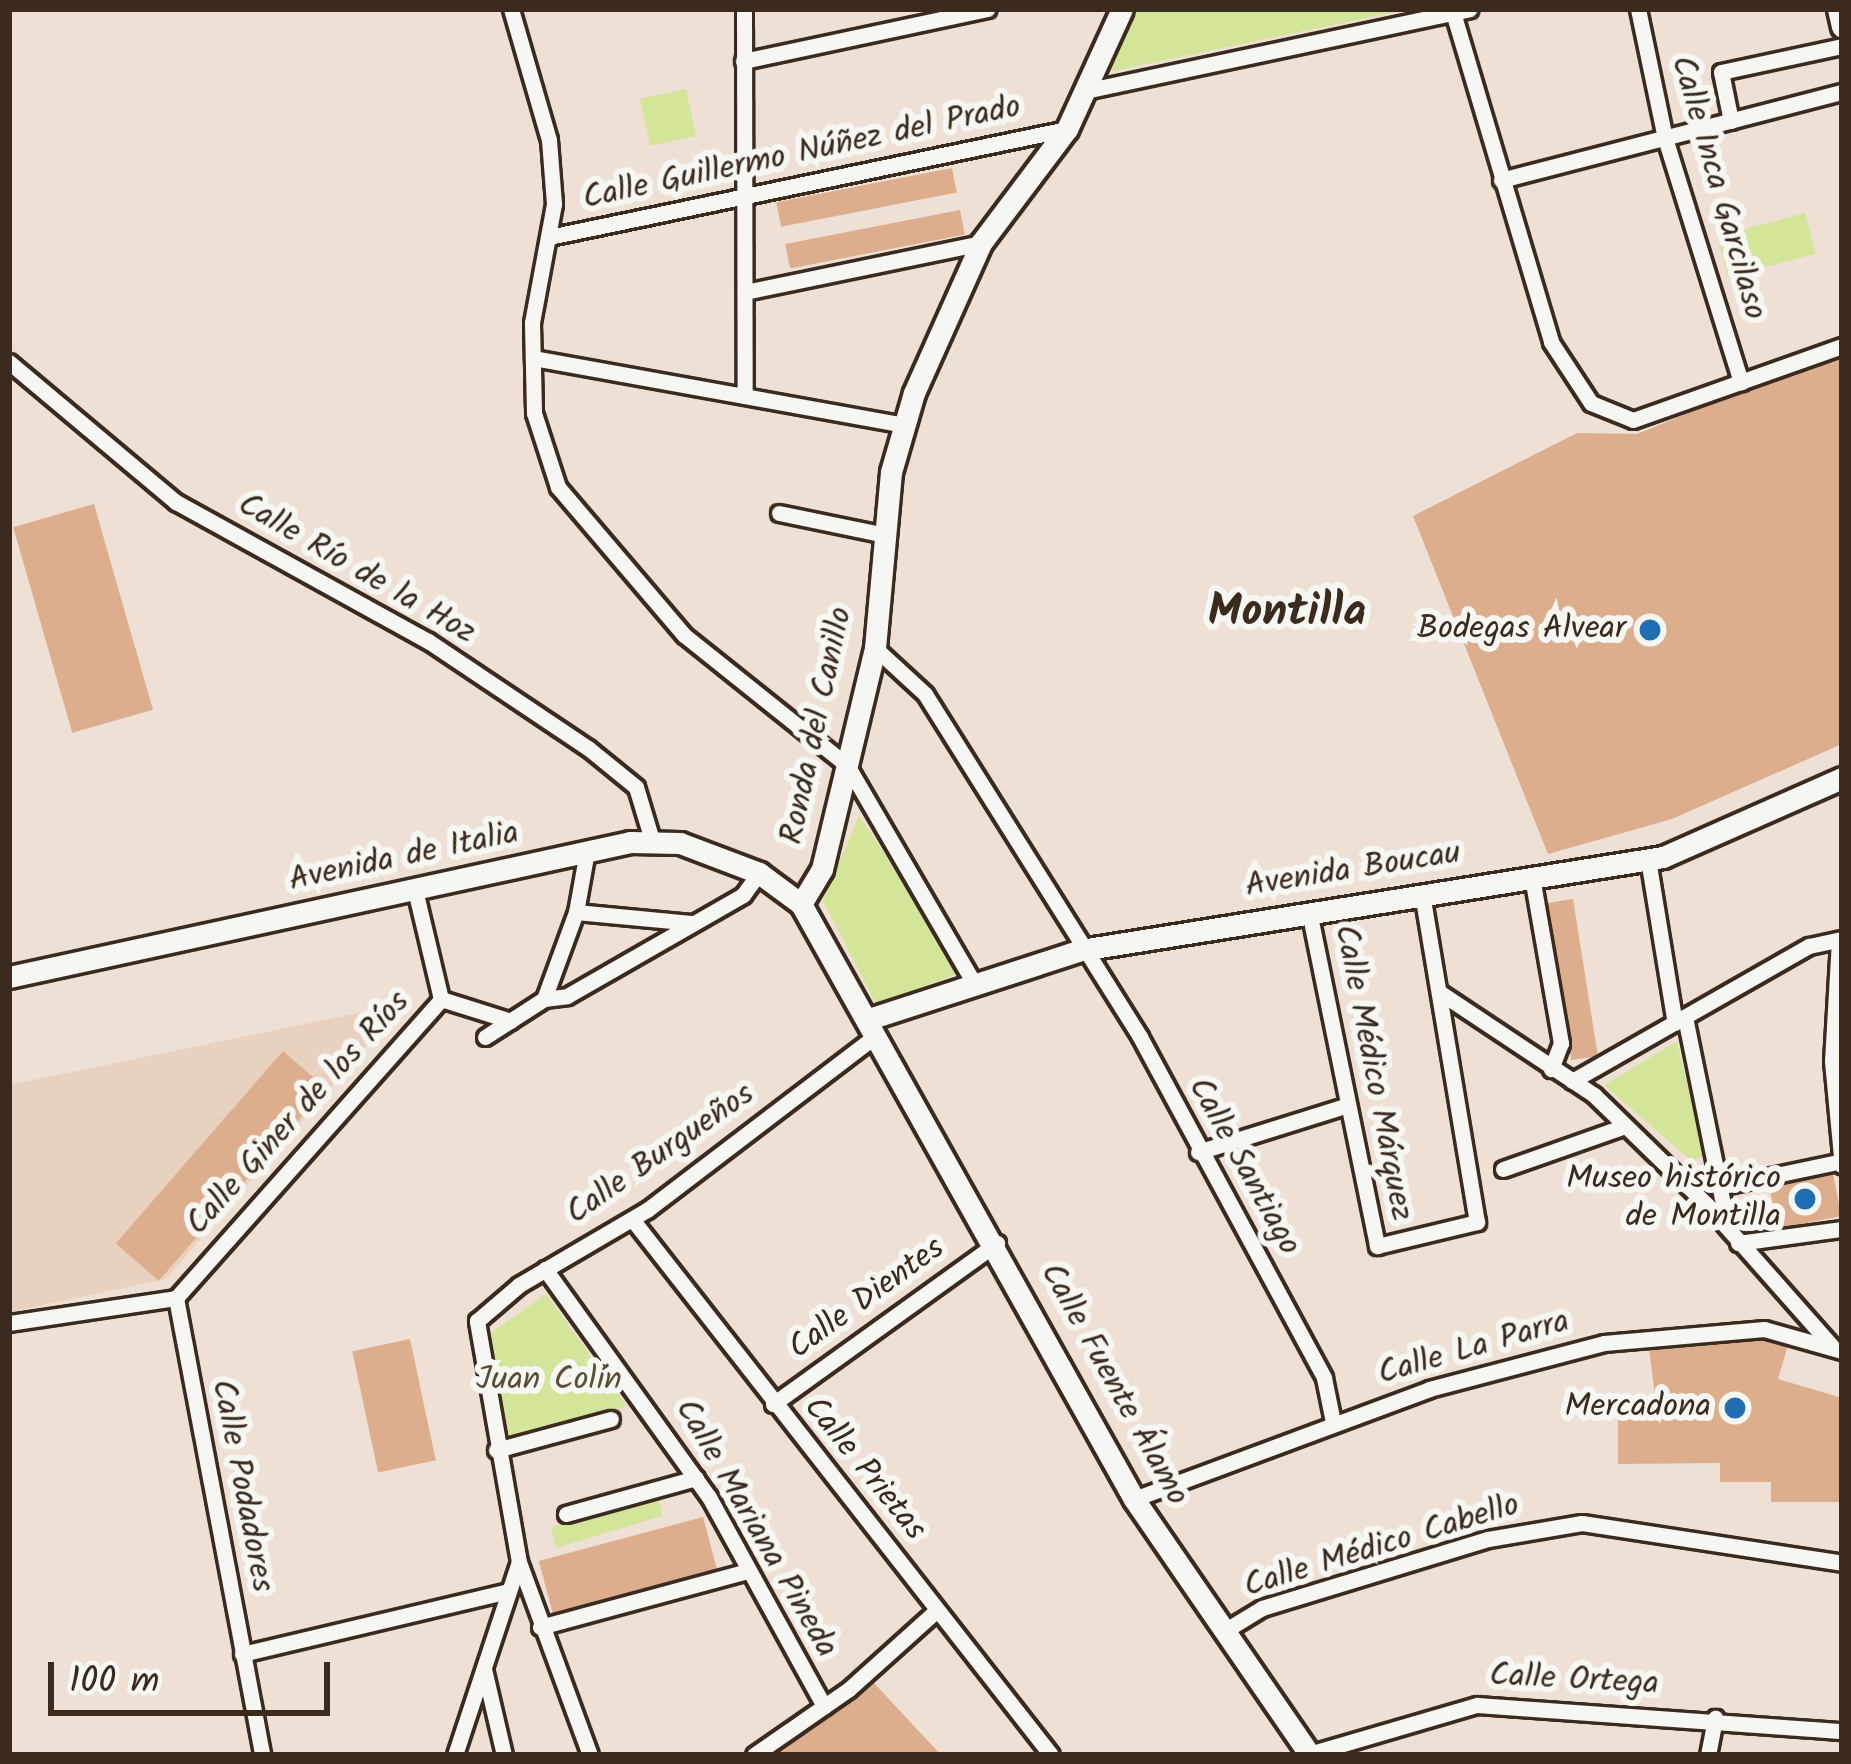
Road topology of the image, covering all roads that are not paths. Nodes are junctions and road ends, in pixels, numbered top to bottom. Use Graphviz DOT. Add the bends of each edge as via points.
graph roads {
  1 [pos="511,9"];
  2 [pos="744,9"];
  3 [pos="988,9"];
  4 [pos="1122,9"];
  5 [pos="1638,9"];
  6 [pos="1838,9"];
  7 [pos="1458,10"];
  8 [pos="1842,27"];
  9 [pos="1842,46"];
  10 [pos="743,61"];
  11 [pos="1089,90"];
  12 [pos="1842,92"];
  13 [pos="1731,121"];
  14 [pos="1067,129"];
  15 [pos="1665,138"];
  16 [pos="1501,180"];
  17 [pos="742,198"];
  18 [pos="549,237"];
  19 [pos="982,243"];
  20 [pos="745,292"];
  21 [pos="1842,346"];
  22 [pos="533,358"];
  23 [pos="9,362"];
  24 [pos="1741,382"];
  25 [pos="745,396"];
  26 [pos="905,425"];
  27 [pos="779,513"];
  28 [pos="885,535"];
  29 [pos="875,648"];
  30 [pos="847,765"];
  31 [pos="1842,778"];
  32 [pos="652,840"];
  33 [pos="587,851"];
  34 [pos="1648,859"];
  35 [pos="759,873"];
  36 [pos="1532,877"];
  37 [pos="415,890"];
  38 [pos="1423,893"];
  39 [pos="801,904"];
  40 [pos="1309,911"];
  41 [pos="576,912"];
  42 [pos="694,923"];
  43 [pos="1840,940"];
  44 [pos="1081,950"];
  45 [pos="9,977"];
  46 [pos="975,985"];
  47 [pos="1439,992"];
  48 [pos="441,999"];
  49 [pos="544,999"];
  50 [pos="1680,1020"];
  51 [pos="511,1021"];
  52 [pos="873,1027"];
  53 [pos="485,1037"];
  54 [pos="1551,1069"];
  55 [pos="1573,1081"];
  56 [pos="1348,1105"];
  57 [pos="1625,1126"];
  58 [pos="1198,1151"];
  59 [pos="1841,1152"];
  60 [pos="1842,1164"];
  61 [pos="1503,1169"];
  62 [pos="1719,1187"];
  63 [pos="632,1219"];
  64 [pos="1842,1228"];
  65 [pos="1733,1237"];
  66 [pos="997,1243"];
  67 [pos="545,1270"];
  68 [pos="176,1298"];
  69 [pos="9,1323"];
  70 [pos="1838,1350"];
  71 [pos="772,1404"];
  72 [pos="611,1419"];
  73 [pos="1334,1422"];
  74 [pos="496,1450"];
  75 [pos="697,1478"];
  76 [pos="1134,1499"];
  77 [pos="566,1514"];
  78 [pos="519,1562"];
  79 [pos="1842,1562"];
  80 [pos="748,1571"];
  81 [pos="508,1592"];
  82 [pos="937,1610"];
  83 [pos="541,1627"];
  84 [pos="1226,1630"];
  85 [pos="242,1654"];
  86 [pos="483,1666"];
  87 [pos="824,1706"];
  88 [pos="1715,1718"];
  89 [pos="1842,1731"];
  90 [pos="453,1754"];
  91 [pos="1310,1754"];
  92 [pos="262,1755"];
  93 [pos="504,1755"];
  94 [pos="590,1755"];
  95 [pos="754,1755"];
  96 [pos="1051,1755"];
  97 [pos="1708,1755"];
  1 -- 18 [label="street" via="549,140"];
  2 -- 10 [label="street"];
  3 -- 10 [label="street"];
  4 -- 11 [label="street, Ronda del Canillo"];
  5 -- 15 [label="street, Calle Inca Garcilaso"];
  6 -- 8 [label="street"];
  7 -- 11 [label="street"];
  7 -- 16 [label="street"];
  9 -- 13 [label="street" via="1720,72"];
  10 -- 17 [label="street"];
  11 -- 14 [label="street, Ronda del Canillo"];
  12 -- 13 [label="street"];
  13 -- 15 [label="street"];
  14 -- 17 [label="street, Calle Guillermo Núñez del Prado"];
  14 -- 19 [label="street, Ronda del Canillo"];
  15 -- 16 [label="street"];
  15 -- 24 [label="street, Calle Inca Garcilaso"];
  16 -- 24 [label="street" via="1551,342 1591,403 1633,420"];
  17 -- 18 [label="street, Calle Guillermo Núñez del Prado"];
  17 -- 20 [label="street"];
  18 -- 22 [label="street"];
  19 -- 20 [label="street"];
  19 -- 26 [label="street, Ronda del Canillo"];
  20 -- 25 [label="street"];
  21 -- 24 [label="street"];
  22 -- 25 [label="street"];
  22 -- 30 [label="street" via="534,413 558,487 684,634"];
  23 -- 32 [label="street, Calle Río de la Hoz" via="176,502 428,641 588,748 636,787"];
  25 -- 26 [label="street"];
  26 -- 28 [label="street, Ronda del Canillo"];
  27 -- 28 [label="street"];
  28 -- 29 [label="street, Ronda del Canillo"];
  29 -- 30 [label="street, Ronda del Canillo"];
  29 -- 44 [label="street, Calle Santiago" via="925,694"];
  30 -- 39 [label="street, Ronda del Canillo" via="821,868"];
  30 -- 46 [label="street"];
  31 -- 34 [label="street, Avenida Boucau"];
  32 -- 33 [label="street, Avenida de Italia"];
  32 -- 35 [label="street, Avenida de Italia" via="719,854"];
  33 -- 37 [label="street, Avenida de Italia"];
  33 -- 41 [label="street"];
  34 -- 36 [label="street, Avenida Boucau"];
  34 -- 50 [label="street"];
  35 -- 39 [label="street, Avenida de Italia"];
  35 -- 42 [label="street" via="743,895"];
  36 -- 38 [label="street, Avenida Boucau"];
  36 -- 54 [label="street" via="1562,1043"];
  37 -- 45 [label="street, Avenida de Italia"];
  37 -- 48 [label="street, Calle Giner de los Ríos"];
  38 -- 40 [label="street, Avenida Boucau"];
  38 -- 47 [label="street"];
  39 -- 52 [label="street, Avenida de Italia"];
  40 -- 44 [label="street, Avenida Boucau"];
  40 -- 56 [label="street, Calle Médico Márquez"];
  41 -- 42 [label="street"];
  41 -- 49 [label="street"];
  42 -- 49 [label="street" via="567,996"];
  43 -- 50 [label="street" via="1809,946"];
  43 -- 59 [label="street" via="1832,1061"];
  44 -- 46 [label="street, Avenida Boucau"];
  44 -- 58 [label="street, Calle Santiago" via="1140,1037"];
  46 -- 52 [label="street, Avenida Boucau"];
  47 -- 54 [label="street"];
  47 -- 56 [label="street, Calle Médico Márquez" via="1477,1222 1377,1246"];
  48 -- 51 [label="street"];
  48 -- 68 [label="street, Calle Giner de los Ríos"];
  49 -- 51 [label="street"];
  50 -- 55 [label="street"];
  50 -- 62 [label="street"];
  51 -- 53 [label="street"];
  52 -- 63 [label="street, Calle Burgueños"];
  52 -- 66 [label="street, Calle Fuente Álamo"];
  54 -- 55 [label="street"];
  55 -- 57 [label="street"];
  56 -- 58 [label="street"];
  57 -- 61 [label="street"];
  57 -- 65 [label="street"];
  58 -- 73 [label="street, Calle Santiago" via="1324,1378"];
  59 -- 60 [label="street"];
  60 -- 62 [label="street"];
  62 -- 65 [label="street"];
  63 -- 67 [label="street, Calle Burgueños"];
  63 -- 71 [label="street, Calle Prietas"];
  64 -- 65 [label="street"];
  65 -- 70 [label="street"];
  66 -- 71 [label="street, Calle Dientes"];
  66 -- 76 [label="street, Calle Fuente Álamo"];
  67 -- 74 [label="street, Calle Burgueños" via="477,1321"];
  67 -- 75 [label="street, Calle Mariana Pineda"];
  68 -- 69 [label="street"];
  68 -- 85 [label="street, Calle Podadores"];
  70 -- 73 [label="street, Calle La Parra" via="1764,1329 1604,1343"];
  71 -- 82 [label="street, Calle Prietas"];
  72 -- 74 [label="street"];
  73 -- 76 [label="street, Calle La Parra"];
  74 -- 78 [label="street"];
  75 -- 77 [label="street"];
  75 -- 80 [label="street, Calle Mariana Pineda"];
  76 -- 84 [label="street, Calle Fuente Álamo"];
  78 -- 81 [label="street"];
  78 -- 83 [label="street"];
  79 -- 84 [label="street, Calle Médico Cabello" via="1582,1522 1488,1539 1262,1608"];
  80 -- 83 [label="street"];
  80 -- 87 [label="street, Calle Mariana Pineda"];
  81 -- 85 [label="street"];
  81 -- 86 [label="street"];
  82 -- 87 [label="street"];
  82 -- 96 [label="street, Calle Prietas"];
  83 -- 94 [label="street"];
  84 -- 91 [label="street, Calle Fuente Álamo"];
  85 -- 92 [label="street, Calle Podadores"];
  86 -- 90 [label="street"];
  86 -- 93 [label="street"];
  87 -- 95 [label="street"];
  88 -- 89 [label="street, Calle Ortega"];
  88 -- 91 [label="street, Calle Ortega" via="1477,1706"];
  88 -- 97 [label="street"];
}
